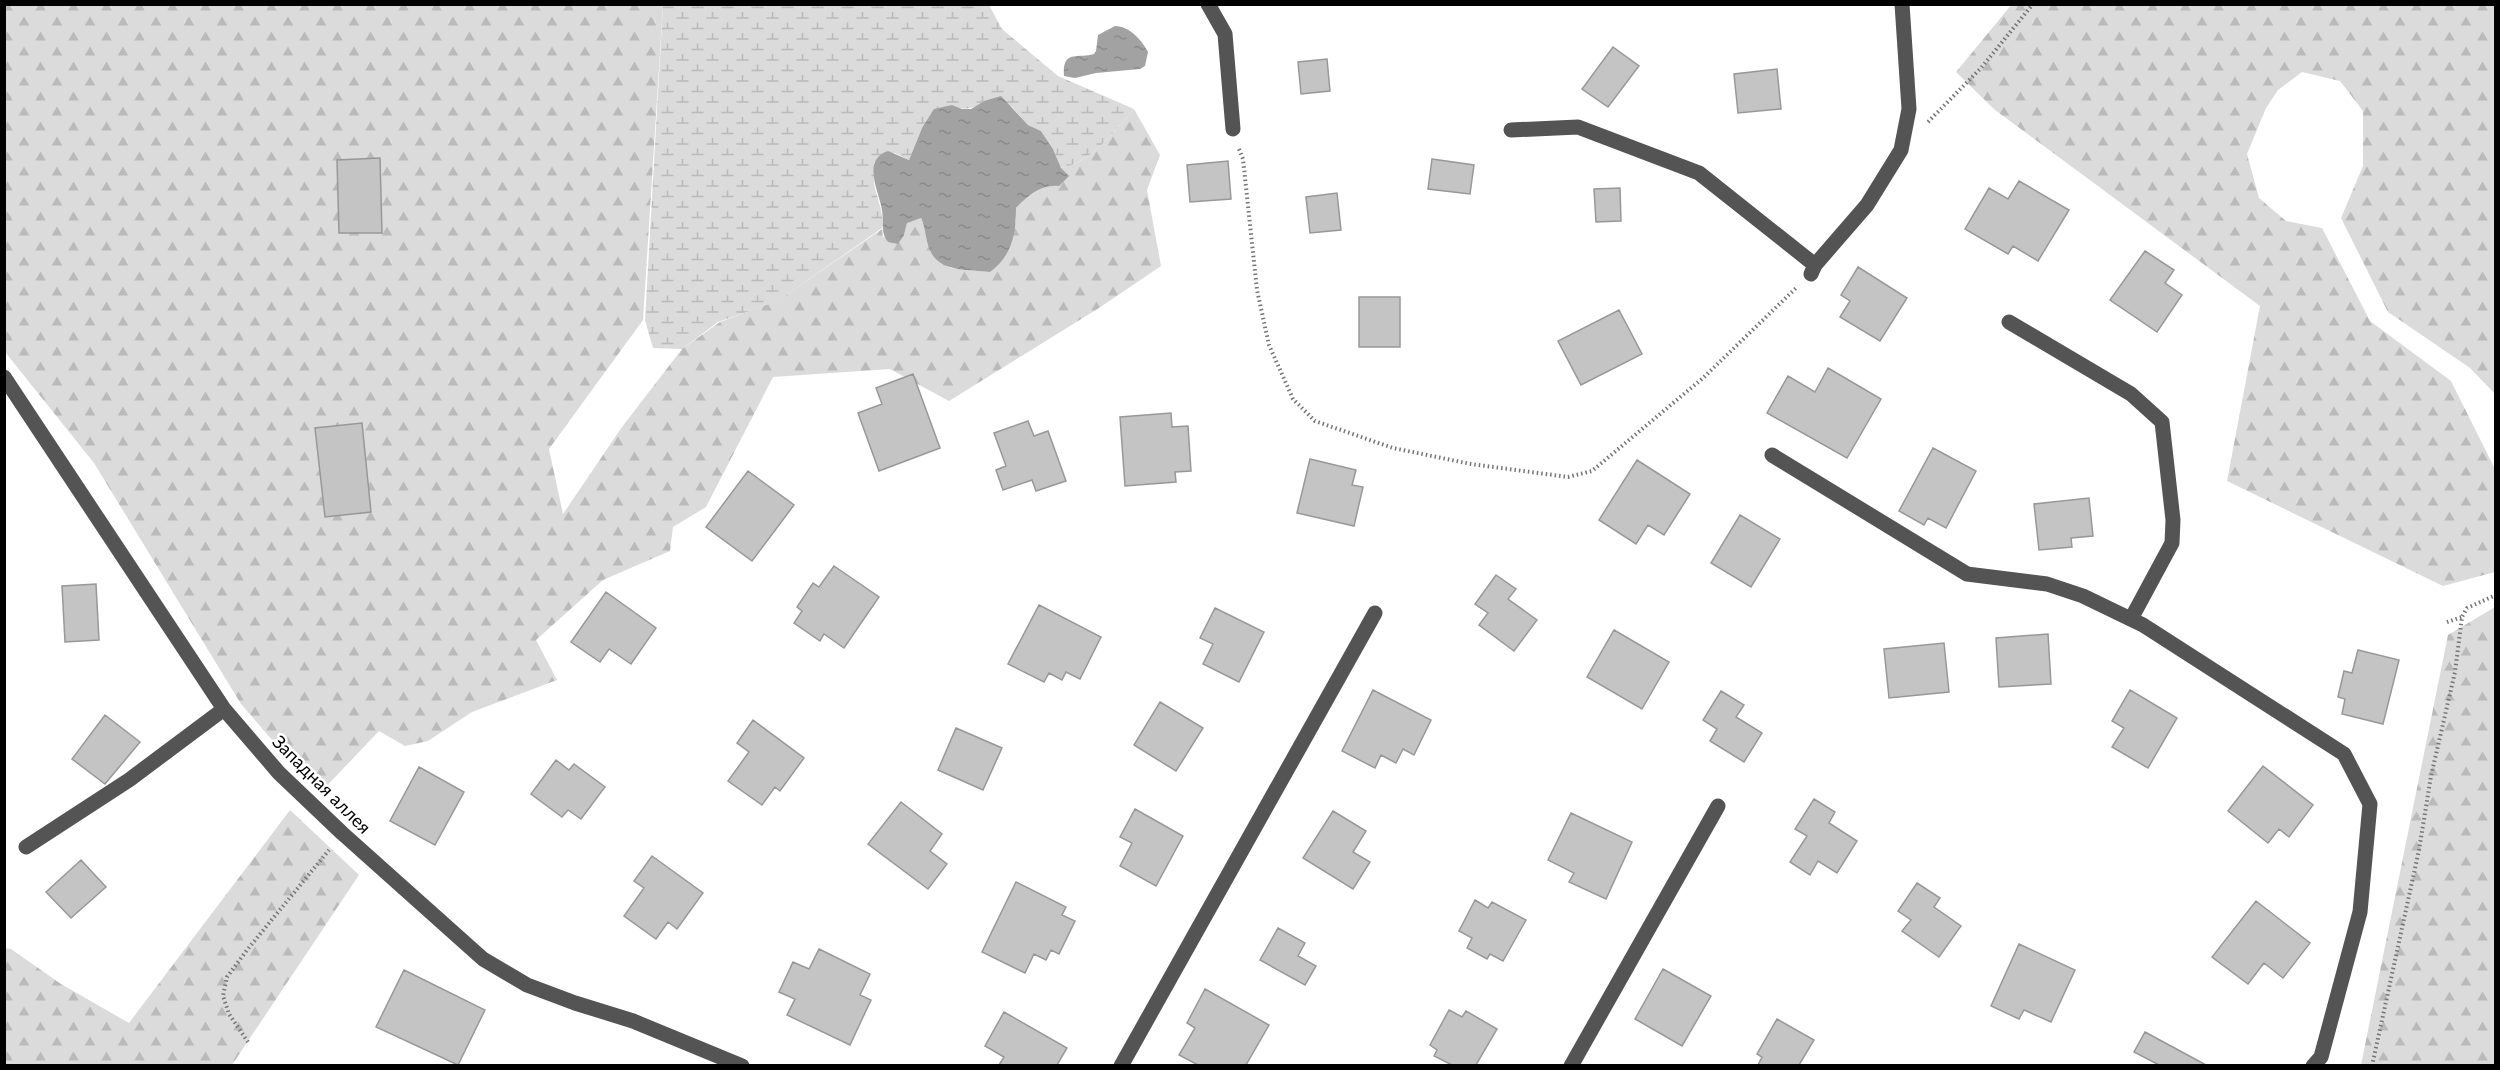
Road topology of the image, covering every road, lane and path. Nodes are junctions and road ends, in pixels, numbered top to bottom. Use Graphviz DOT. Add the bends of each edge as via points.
graph roads {
  1 [pos="1208,4"];
  2 [pos="1902,4"];
  3 [pos="2033,4"];
  4 [pos="1233,129"];
  5 [pos="1512,130"];
  6 [pos="1901,150"];
  7 [pos="1813,269"];
  8 [pos="2008,322"];
  9 [pos="4,377"];
  10 [pos="1772,455"];
  11 [pos="2496,595"];
  12 [pos="1376,613"];
  13 [pos="2462,617"];
  14 [pos="2131,619"];
  15 [pos="2447,622"];
  16 [pos="225,709"];
  17 [pos="1718,806"];
  18 [pos="342,833"];
  19 [pos="27,847"];
  20 [pos="248,1042"];
  21 [pos="742,1065"];
  22 [pos="1120,1065"];
  23 [pos="1571,1065"];
  24 [pos="2313,1065"];
  25 [pos="2372,1065"];
  1 -- 4 [label="street" via="1225,34"];
  2 -- 6 [label="street" via="1910,109"];
  3 -- 6 [label="path" via="1981,68"];
  4 -- 7 [label="path" via="1243,159 1269,345 1293,399 1315,421 1393,447 1471,464 1568,477 1592,471 1703,378"];
  5 -- 7 [label="street" via="1578,127 1699,173"];
  6 -- 7 [label="street" via="1867,205"];
  8 -- 14 [label="street" via="2130,394 2162,422 2172,543"];
  9 -- 16 [label="street, Западная аллея"];
  10 -- 14 [label="street" via="1967,574 2047,584"];
  11 -- 13 [label="path" via="2467,608"];
  12 -- 22 [label="street"];
  13 -- 15 [label="path"];
  13 -- 25 [label="path" via="2455,672"];
  14 -- 24 [label="street" via="2344,754 2370,804 2360,912 2321,1057"];
  16 -- 18 [label="street, Западная аллея" via="279,773"];
  16 -- 19 [label="street" via="129,780"];
  17 -- 23 [label="street"];
  18 -- 20 [label="path" via="227,977 223,996 229,1014"];
  18 -- 21 [label="street, Западная аллея" via="483,959 527,985 633,1021"];
}
